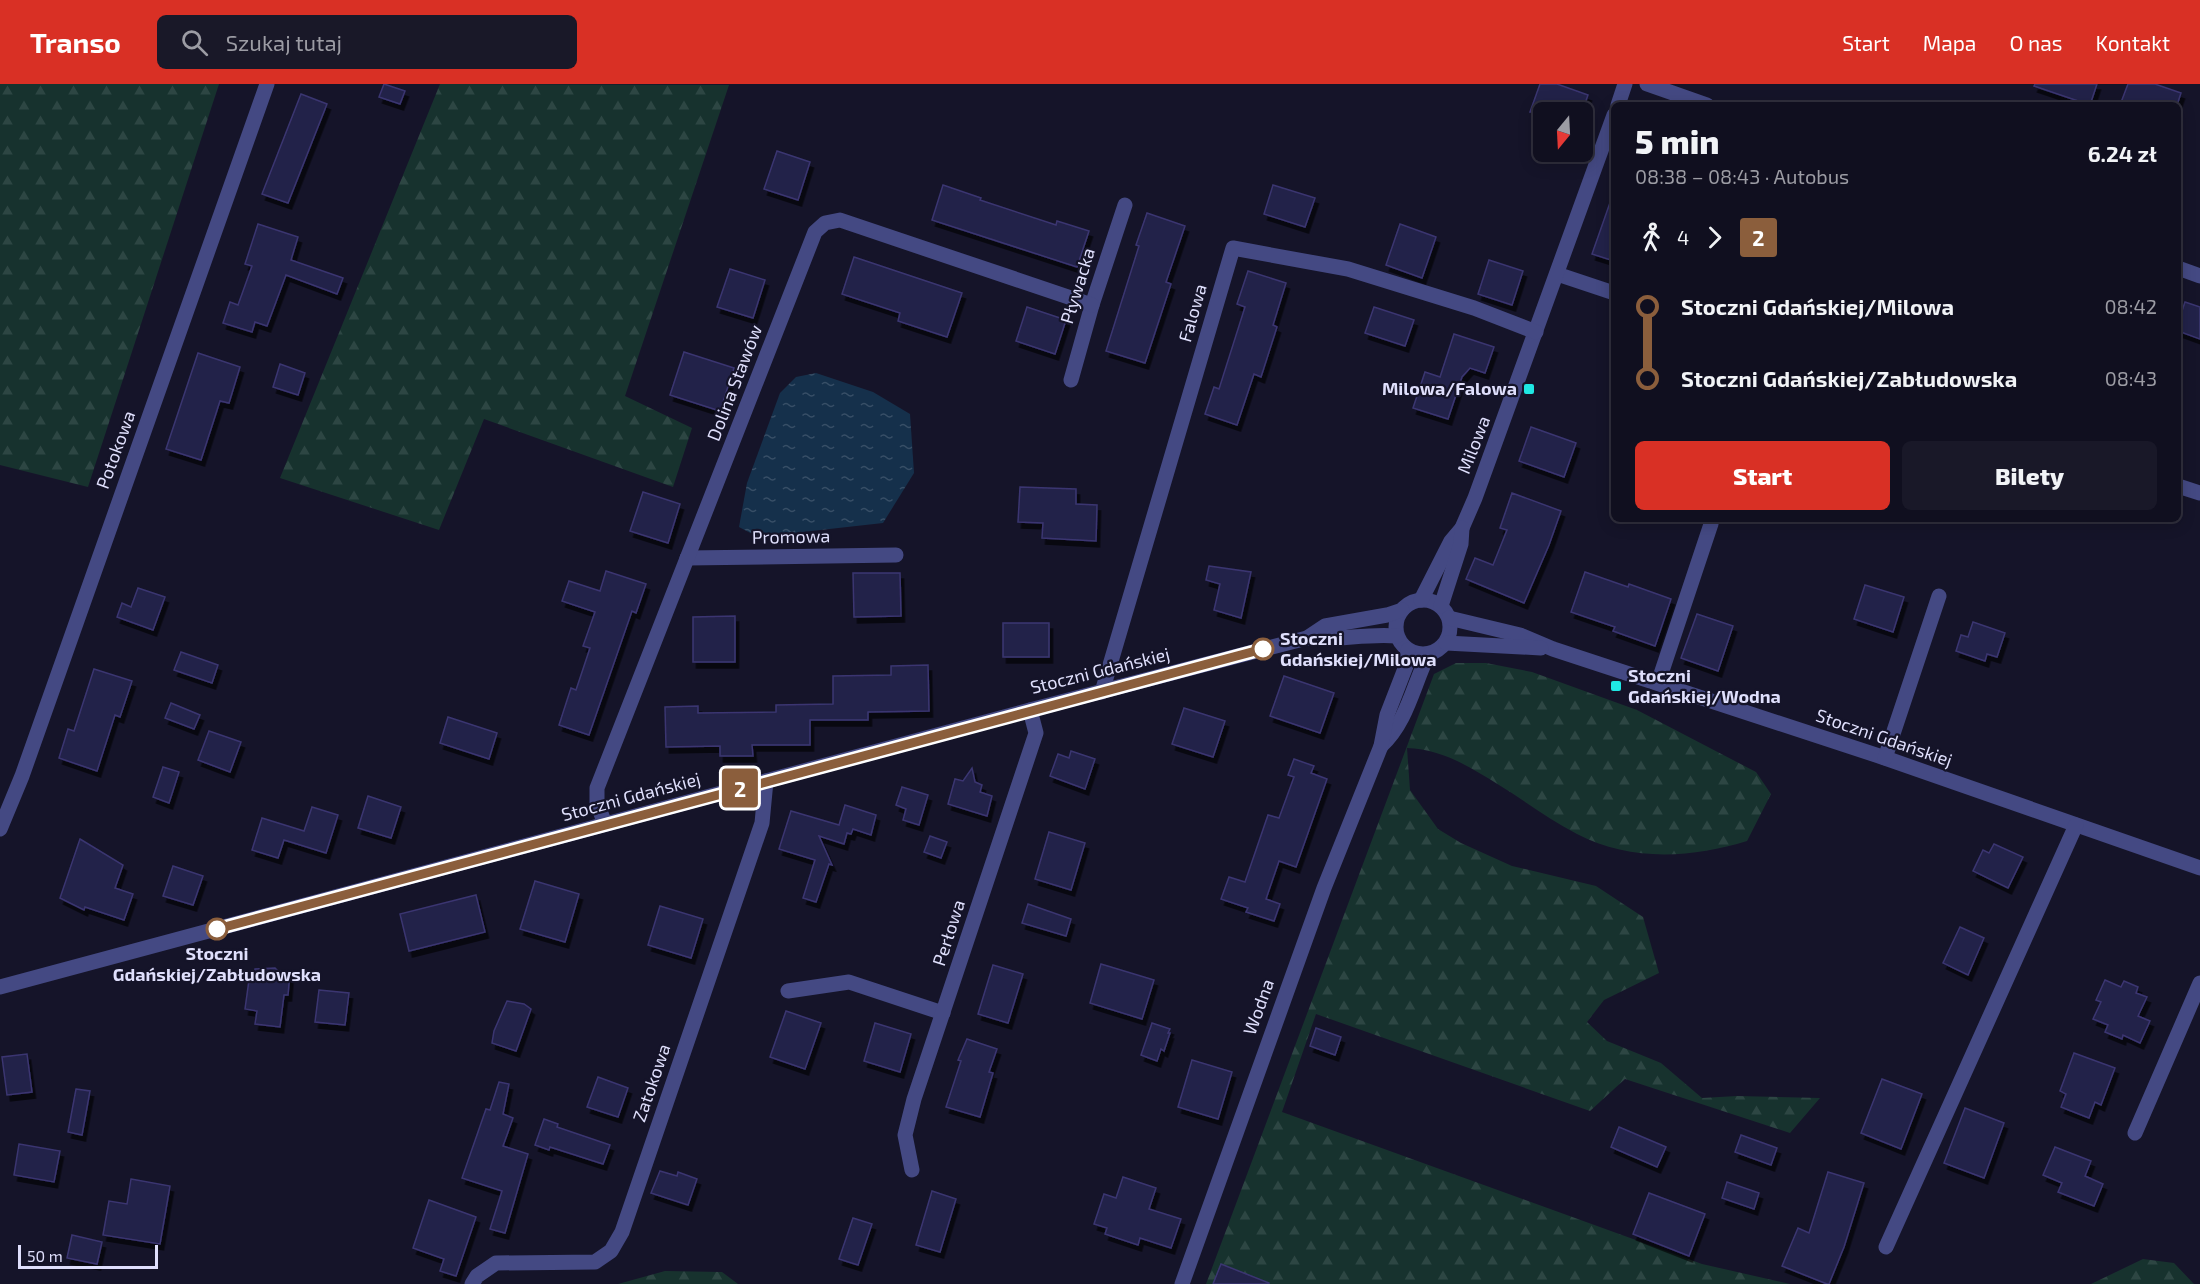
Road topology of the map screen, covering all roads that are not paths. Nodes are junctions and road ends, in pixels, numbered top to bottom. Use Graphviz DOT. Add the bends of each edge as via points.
graph roads {
  1 [pos="267,84"];
  2 [pos="1625,84"];
  3 [pos="1647,84"];
  4 [pos="1619,102"];
  5 [pos="1698,102"];
  6 [pos="1611,123"];
  7 [pos="1125,205"];
  8 [pos="2181,269"];
  9 [pos="1557,274"];
  10 [pos="2200,276"];
  11 [pos="1611,293"];
  12 [pos="1092,305"];
  13 [pos="1536,332"];
  14 [pos="1071,380"];
  15 [pos="2181,487"];
  16 [pos="2200,493"];
  17 [pos="1712,524"];
  18 [pos="1462,528"];
  19 [pos="896,555"];
  20 [pos="687,558"];
  21 [pos="1939,596"];
  22 [pos="1421,600"];
  23 [pos="1402,610"];
  24 [pos="1445,612"];
  25 [pos="1397,636"];
  26 [pos="1307,638"];
  27 [pos="1446,642"];
  28 [pos="1553,649"];
  29 [pos="1408,650"];
  30 [pos="1428,655"];
  31 [pos="1658,682"];
  32 [pos="1102,692"];
  33 [pos="1030,710"];
  34 [pos="1380,746"];
  35 [pos="1885,758"];
  36 [pos="766,781"];
  37 [pos="604,824"];
  38 [pos="2076,825"];
  39 [pos="0,829"];
  40 [pos="2200,868"];
  41 [pos="2200,983"];
  42 [pos="0,987"];
  43 [pos="788,992"];
  44 [pos="943,1013"];
  45 [pos="2135,1133"];
  46 [pos="912,1170"];
  47 [pos="1886,1247"];
  48 [pos="472,1284"];
  49 [pos="1182,1284"];
  1 -- 39 [label="street, Potokowa"];
  2 -- 4 [label="street"];
  3 -- 5 [label="street"];
  6 -- 9 [label="street, Milowa"];
  7 -- 12 [label="street, Pływacka"];
  8 -- 10 [label="street"];
  9 -- 11 [label="street"];
  9 -- 13 [label="street, Milowa"];
  12 -- 14 [label="street, Pływacka"];
  12 -- 20 [label="street, Dolina Stawów" via="840,219 825,223 815,232"];
  13 -- 18 [label="street, Milowa"];
  13 -- 32 [label="street, Falowa" via="1474,308 1348,269 1233,248"];
  15 -- 16 [label="street"];
  17 -- 31 [label="street"];
  18 -- 22 [label="street, Milowa" via="1451,541"];
  18 -- 24 [label="street, Milowa"];
  19 -- 20 [label="street, Promowa"];
  20 -- 37 [label="street, Dolina Stawów" via="597,788"];
  21 -- 35 [label="street"];
  22 -- 23 [label="street"];
  22 -- 24 [label="street" via="1428,600"];
  23 -- 25 [label="street"];
  23 -- 26 [label="street, Stoczni Gdańskiej" via="1325,626"];
  24 -- 27 [label="street" via="1451,626"];
  24 -- 28 [label="street, Stoczni Gdańskiej"];
  25 -- 26 [label="street, Stoczni Gdańskiej"];
  25 -- 29 [label="street"];
  26 -- 32 [label="street, Stoczni Gdańskiej"];
  27 -- 28 [label="street, Stoczni Gdańskiej"];
  27 -- 30 [label="street"];
  28 -- 31 [label="street, Stoczni Gdańskiej"];
  29 -- 30 [label="street"];
  29 -- 34 [label="street, Wodna"];
  30 -- 34 [label="street, Wodna" via="1402,718"];
  31 -- 35 [label="street, Stoczni Gdańskiej"];
  32 -- 33 [label="street, Stoczni Gdańskiej"];
  33 -- 36 [label="street, Stoczni Gdańskiej"];
  33 -- 44 [label="street, Perłowa" via="1036,733"];
  34 -- 49 [label="street, Wodna" via="1324,888"];
  35 -- 38 [label="street, Stoczni Gdańskiej"];
  36 -- 37 [label="street, Stoczni Gdańskiej"];
  36 -- 48 [label="street, Zatokowa" via="762,823 622,1232 611,1251 595,1262 496,1263"];
  37 -- 42 [label="street, Stoczni Gdańskiej"];
  38 -- 40 [label="street, Stoczni Gdańskiej"];
  38 -- 47 [label="street"];
  41 -- 45 [label="street"];
  43 -- 44 [label="street" via="849,982"];
  44 -- 46 [label="street, Perłowa" via="905,1136"];
}
